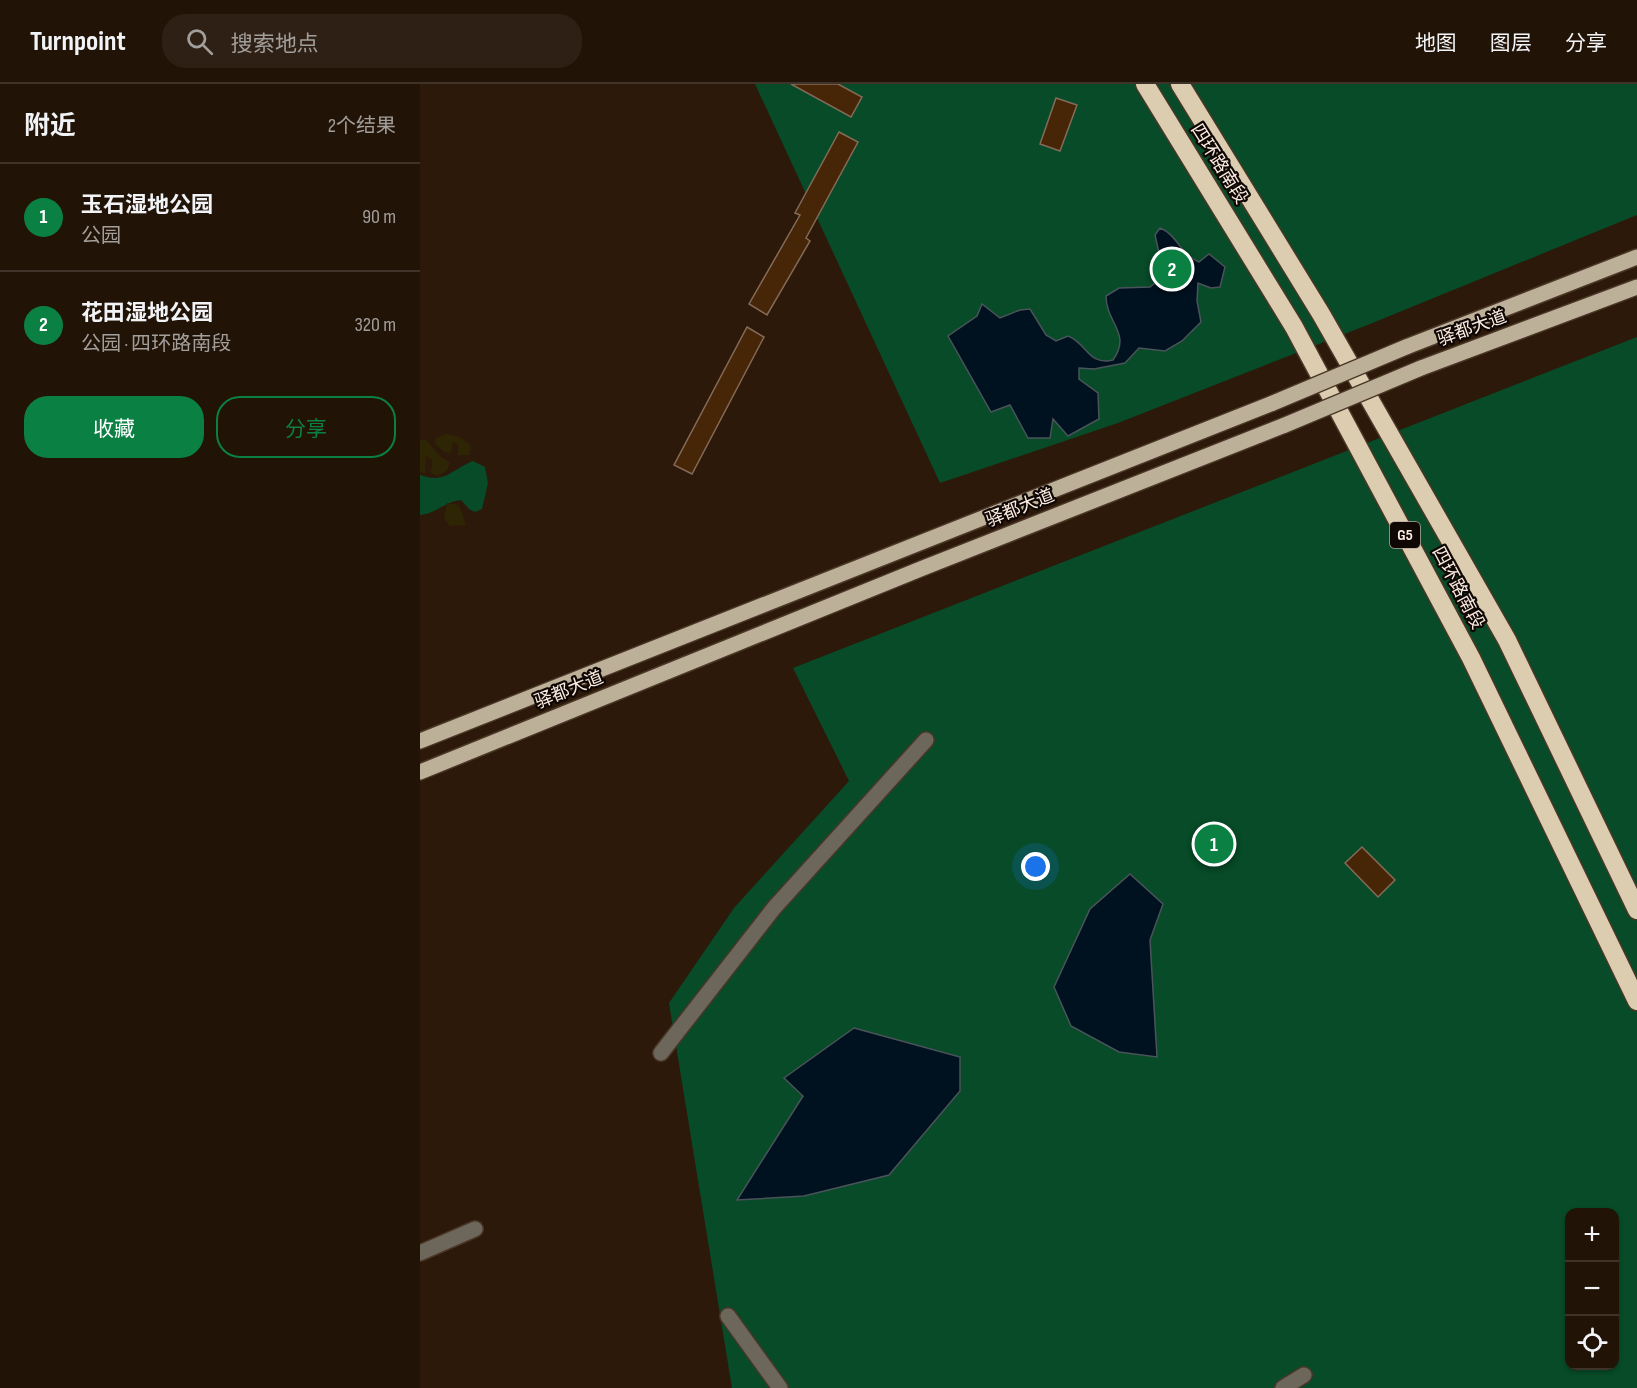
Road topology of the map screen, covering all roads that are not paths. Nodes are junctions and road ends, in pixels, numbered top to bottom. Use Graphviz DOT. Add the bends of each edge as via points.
graph roads {
  1 [pos="1145,84"];
  2 [pos="1180,84"];
  3 [pos="1637,257"];
  4 [pos="1637,287"];
  5 [pos="926,740"];
  6 [pos="420,741"];
  7 [pos="420,772"];
  8 [pos="1637,910"];
  9 [pos="1637,1001"];
  10 [pos="661,1053"];
  11 [pos="476,1229"];
  12 [pos="420,1253"];
  13 [pos="728,1316"];
  14 [pos="1304,1375"];
  15 [pos="780,1388"];
  16 [pos="1284,1388"];
  1 -- 9 [label="highway, 四环路南段 / G5" via="1294,327 1471,658"];
  2 -- 8 [label="highway, 四环路南段 / G5" via="1321,314 1507,640"];
  3 -- 6 [label="main road, 驿都大道, bridge"];
  4 -- 7 [label="main road, 驿都大道, bridge" via="1421,368"];
  5 -- 10 [label="street" via="774,908"];
  11 -- 12 [label="street"];
  13 -- 15 [label="street"];
  14 -- 16 [label="street"];
}
